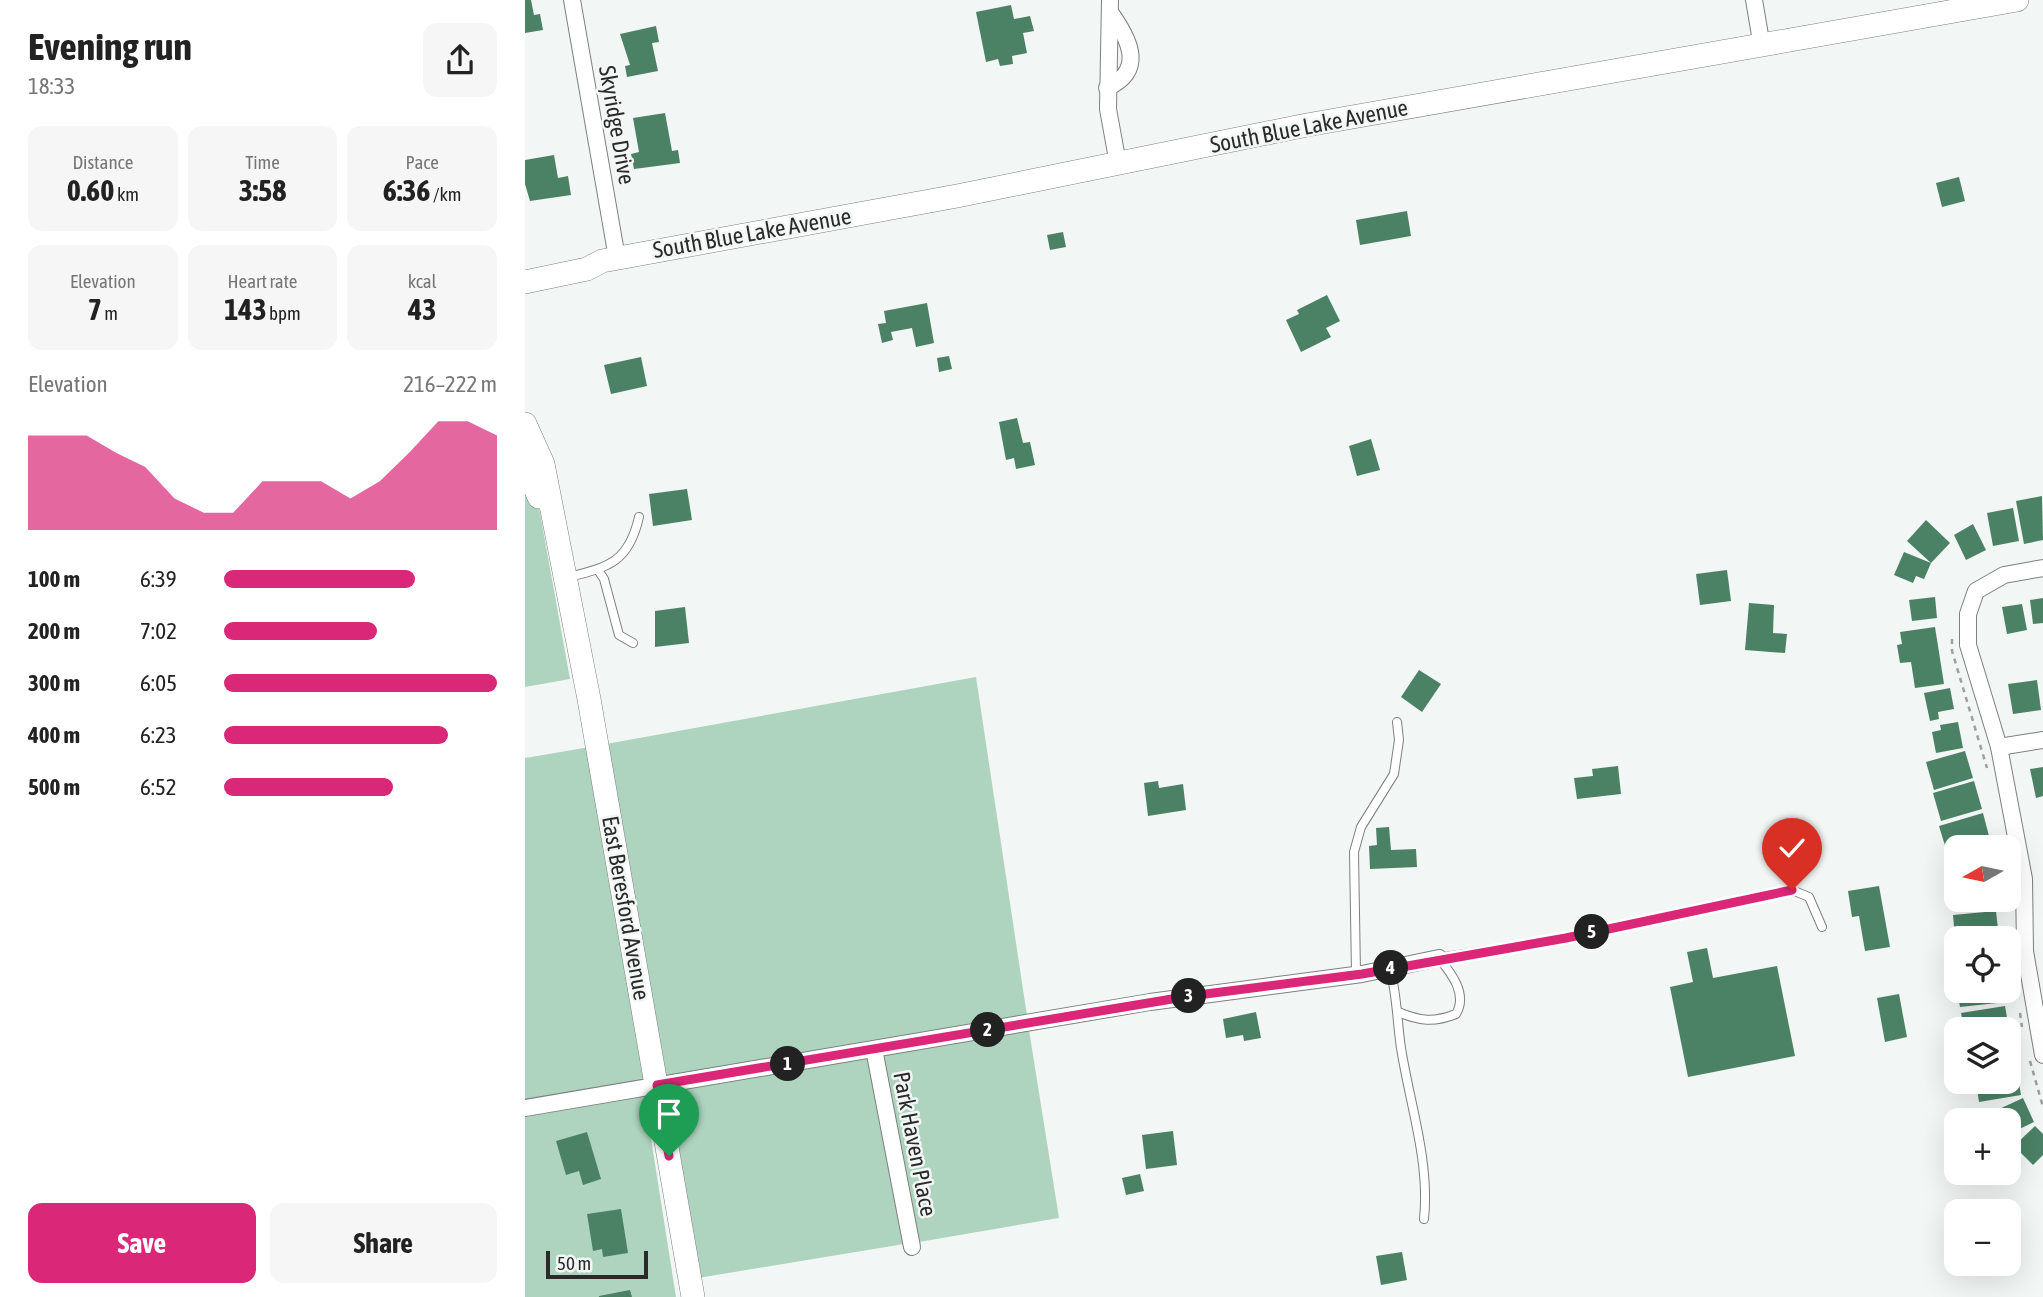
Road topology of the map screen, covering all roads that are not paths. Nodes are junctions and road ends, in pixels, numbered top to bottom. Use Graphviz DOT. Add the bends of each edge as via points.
graph roads {
  1 [pos="572,0"];
  2 [pos="1754,0"];
  3 [pos="2017,0"];
  4 [pos="1111,7"];
  5 [pos="1762,47"];
  6 [pos="1107,88"];
  7 [pos="1118,164"];
  8 [pos="610,260"];
  9 [pos="525,266"];
  10 [pos="525,282"];
  11 [pos="525,424"];
  12 [pos="525,464"];
  13 [pos="639,517"];
  14 [pos="552,521"];
  15 [pos="2043,568"];
  16 [pos="598,570"];
  17 [pos="566,578"];
  18 [pos="633,643"];
  19 [pos="1397,722"];
  20 [pos="2043,740"];
  21 [pos="1999,747"];
  22 [pos="1822,928"];
  23 [pos="1439,958"];
  24 [pos="1390,968"];
  25 [pos="1356,975"];
  26 [pos="1398,1012"];
  27 [pos="874,1049"];
  28 [pos="2043,1055"];
  29 [pos="657,1085"];
  30 [pos="525,1108"];
  31 [pos="1424,1219"];
  32 [pos="912,1247"];
  33 [pos="693,1297"];
  1 -- 8 [label="street, Skyridge Drive"];
  2 -- 5 [label="street"];
  3 -- 5 [label="main road, South Blue Lake Avenue"];
  4 -- 6 [label="street"];
  4 -- 6 [label="street" via="1132,62 1125,78"];
  5 -- 7 [label="main road, South Blue Lake Avenue" via="1318,123"];
  6 -- 7 [label="street"];
  7 -- 8 [label="main road, South Blue Lake Avenue"];
  8 -- 9 [label="main road, South Blue Lake Avenue" via="581,255"];
  8 -- 10 [label="main road, South Blue Lake Avenue"];
  11 -- 14 [label="main road, East Beresford Avenue" via="543,464"];
  12 -- 14 [label="main road, East Beresford Avenue"];
  13 -- 16 [label="lane" via="628,549"];
  14 -- 17 [label="main road, East Beresford Avenue"];
  15 -- 21 [label="street" via="2004,575 1976,592 1968,614 1968,645"];
  16 -- 17 [label="lane"];
  16 -- 18 [label="lane" via="619,635"];
  17 -- 29 [label="main road, East Beresford Avenue"];
  19 -- 25 [label="lane" via="1394,774 1361,827 1354,852"];
  20 -- 21 [label="street"];
  21 -- 28 [label="street" via="2024,879 2025,951"];
  22 -- 23 [label="lane" via="1809,897 1792,890 1566,938"];
  23 -- 24 [label="street"];
  23 -- 26 [label="lane" via="1458,988 1456,1014 1432,1022"];
  24 -- 25 [label="street"];
  24 -- 26 [label="lane"];
  25 -- 27 [label="street" via="1213,992"];
  26 -- 31 [label="lane" via="1426,1192"];
  27 -- 29 [label="street"];
  27 -- 32 [label="street, Park Haven Place"];
  29 -- 30 [label="street"];
  29 -- 33 [label="main road, East Beresford Avenue"];
}
